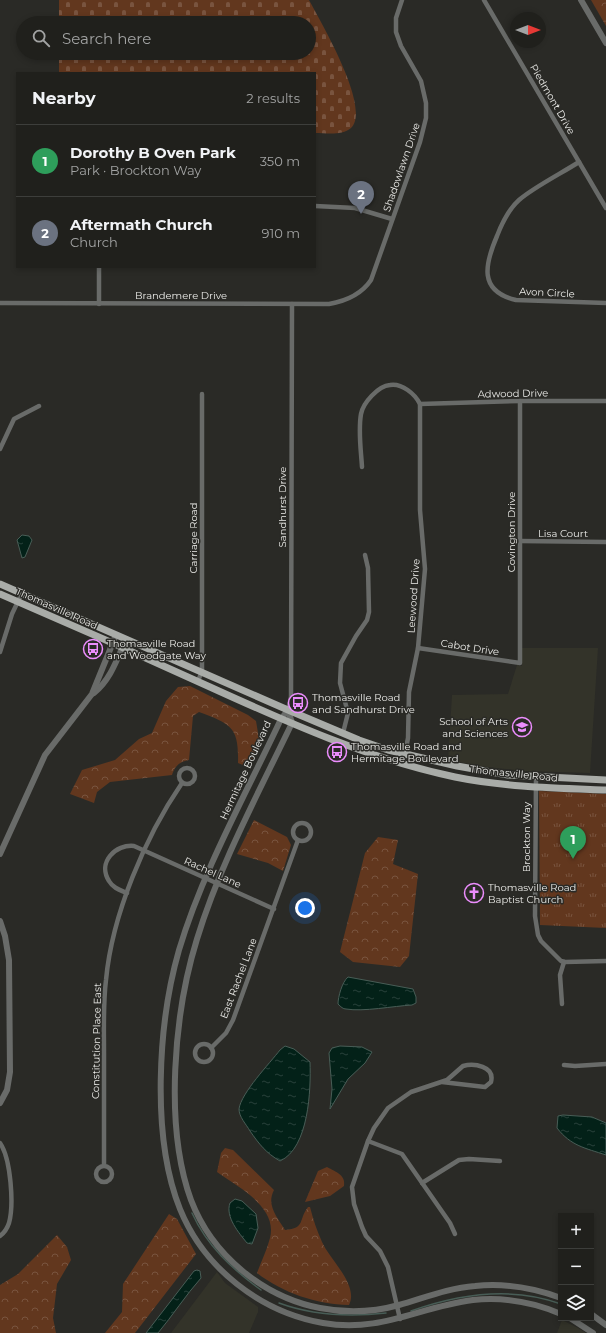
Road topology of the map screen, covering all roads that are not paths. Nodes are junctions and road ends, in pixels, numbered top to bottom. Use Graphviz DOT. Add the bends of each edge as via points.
graph roads {
  1 [pos="402,0"];
  2 [pos="484,0"];
  3 [pos="581,0"];
  4 [pos="606,43"];
  5 [pos="580,162"];
  6 [pos="316,206"];
  7 [pos="606,208"];
  8 [pos="392,219"];
  9 [pos="99,268"];
  10 [pos="360,292"];
  11 [pos="0,303"];
  12 [pos="606,303"];
  13 [pos="99,304"];
  14 [pos="292,304"];
  15 [pos="202,394"];
  16 [pos="520,401"];
  17 [pos="606,401"];
  18 [pos="420,404"];
  19 [pos="39,406"];
  20 [pos="0,449"];
  21 [pos="362,467"];
  22 [pos="520,541"];
  23 [pos="606,542"];
  24 [pos="365,555"];
  25 [pos="0,584"];
  26 [pos="22,593"];
  27 [pos="0,594"];
  28 [pos="18,601"];
  29 [pos="116,635"];
  30 [pos="126,639"];
  31 [pos="112,644"];
  32 [pos="122,648"];
  33 [pos="418,648"];
  34 [pos="0,652"];
  35 [pos="520,663"];
  36 [pos="202,671"];
  37 [pos="198,681"];
  38 [pos="92,694"];
  39 [pos="288,710"];
  40 [pos="281,719"];
  41 [pos="292,723"];
  42 [pos="342,733"];
  43 [pos="406,754"];
  44 [pos="403,764"];
  45 [pos="536,777"];
  46 [pos="606,780"];
  47 [pos="182,783"];
  48 [pos="536,787"];
  49 [pos="606,790"];
  50 [pos="298,840"];
  51 [pos="144,851"];
  52 [pos="0,854"];
  53 [pos="206,879"];
  54 [pos="216,884"];
  55 [pos="127,893"];
  56 [pos="274,909"];
  57 [pos="0,921"];
  58 [pos="606,961"];
  59 [pos="564,962"];
  60 [pos="562,1004"];
  61 [pos="211,1048"];
  62 [pos="606,1064"];
  63 [pos="564,1065"];
  64 [pos="442,1082"];
  65 [pos="0,1104"];
  66 [pos="368,1141"];
  67 [pos="0,1143"];
  68 [pos="500,1162"];
  69 [pos="104,1165"];
  70 [pos="422,1183"];
  71 [pos="455,1234"];
  72 [pos="0,1236"];
  73 [pos="273,1291"];
  74 [pos="558,1297"];
  75 [pos="266,1304"];
  76 [pos="397,1306"];
  77 [pos="558,1313"];
  78 [pos="594,1316"];
  79 [pos="400,1319"];
  80 [pos="575,1321"];
  81 [pos="606,1325"];
  82 [pos="593,1333"];
  1 -- 8 [label="street, Shadowlawn Drive" via="396,18 396,32 401,46 421,80 426,118"];
  2 -- 5 [label="street, Piedmont Drive"];
  3 -- 4 [label="street"];
  5 -- 7 [label="street, Piedmont Drive"];
  5 -- 12 [label="street, Avon Circle" via="520,199 508,212 489,254 487,277 497,292 512,299 532,302"];
  6 -- 8 [label="street" via="355,208"];
  8 -- 10 [label="street, Shadowlawn Drive" via="371,280"];
  9 -- 13 [label="street"];
  10 -- 14 [label="street, Brandemere Drive" via="343,302"];
  11 -- 13 [label="street, Brandemere Drive"];
  13 -- 14 [label="street, Brandemere Drive"];
  14 -- 39 [label="street, Sandhurst Drive" via="291,697"];
  15 -- 36 [label="street, Carriage Road"];
  16 -- 17 [label="street, Adwood Drive"];
  16 -- 18 [label="street, Adwood Drive"];
  16 -- 22 [label="street, Covington Drive"];
  18 -- 21 [label="street" via="410,391 397,385 386,385 374,394 361,413"];
  18 -- 33 [label="street, Leewood Drive" via="420,510 425,569"];
  19 -- 20 [label="street" via="14,419"];
  22 -- 23 [label="street, Lisa Court"];
  22 -- 35 [label="street, Covington Drive"];
  24 -- 42 [label="street" via="368,568 369,612 365,624 341,663 340,683 348,713"];
  25 -- 26 [label="main road, Thomasville Road"];
  26 -- 28 [label="street"];
  26 -- 29 [label="main road, Thomasville Road"];
  27 -- 28 [label="main road, Thomasville Road"];
  28 -- 31 [label="main road, Thomasville Road"];
  28 -- 34 [label="street"];
  29 -- 30 [label="main road, Thomasville Road"];
  29 -- 31 [label="street"];
  30 -- 32 [label="street"];
  30 -- 36 [label="main road, Thomasville Road"];
  31 -- 32 [label="main road, Thomasville Road"];
  31 -- 38 [label="street"];
  32 -- 37 [label="main road, Thomasville Road"];
  32 -- 38 [label="street" via="110,676"];
  33 -- 35 [label="street, Cabot Drive"];
  33 -- 43 [label="street, Leewood Drive" via="409,692"];
  36 -- 37 [label="street, Carriage Road"];
  36 -- 39 [label="main road, Thomasville Road"];
  37 -- 40 [label="main road, Thomasville Road"];
  38 -- 52 [label="street" via="45,755"];
  39 -- 40 [label="street, Hermitage Boulevard"];
  39 -- 41 [label="street"];
  39 -- 42 [label="main road, Thomasville Road"];
  40 -- 41 [label="main road, Thomasville Road"];
  40 -- 53 [label="street, Hermitage Boulevard"];
  41 -- 44 [label="main road, Thomasville Road" via="358,750"];
  41 -- 54 [label="street"];
  42 -- 43 [label="main road, Thomasville Road"];
  43 -- 44 [label="street, Leewood Drive"];
  43 -- 45 [label="main road, Thomasville Road" via="481,771"];
  44 -- 48 [label="main road, Thomasville Road" via="456,777"];
  45 -- 46 [label="main road, Thomasville Road"];
  45 -- 48 [label="street, Brockton Way"];
  47 -- 51 [label="street, Constitution Place East" via="163,812"];
  48 -- 49 [label="main road, Thomasville Road"];
  48 -- 59 [label="street, Brockton Way" via="535,916 538,935 549,950"];
  50 -- 56 [label="street, East Rachel Lane"];
  51 -- 53 [label="street, Rachel Lane"];
  51 -- 55 [label="street, Constitution Place East"];
  51 -- 55 [label="street, Rachel Lane" via="127,845 119,847 108,857 106,870 109,881 115,888"];
  53 -- 54 [label="street, Rachel Lane"];
  53 -- 75 [label="street, Hermitage Boulevard" via="179,952 166,1012 161,1082 165,1147 170,1180 178,1204 198,1243 231,1280"];
  54 -- 56 [label="street, Rachel Lane"];
  54 -- 73 [label="street" via="191,960 178,1034 175,1094 180,1155 192,1202 211,1237 233,1263 255,1281"];
  55 -- 69 [label="street, Constitution Place East" via="116,927 106,979"];
  56 -- 61 [label="street, East Rachel Lane" via="233,1020 226,1033"];
  57 -- 65 [label="street" via="9,960 10,1064 9,1083"];
  58 -- 59 [label="street"];
  59 -- 60 [label="street" via="560,975"];
  62 -- 63 [label="street"];
  64 -- 64 [label="street" via="485,1087 491,1082 491,1074 483,1067 466,1065"];
  64 -- 66 [label="street" via="419,1088 398,1100 381,1117"];
  66 -- 70 [label="street" via="402,1154"];
  66 -- 76 [label="street" via="352,1187 352,1198 366,1236 380,1251 387,1265"];
  67 -- 72 [label="street" via="9,1166 10,1208 7,1228"];
  68 -- 70 [label="street" via="459,1160"];
  70 -- 71 [label="street"];
  73 -- 75 [label="street"];
  73 -- 76 [label="street" via="296,1302 328,1310 366,1310"];
  74 -- 76 [label="street" via="508,1285 488,1285 456,1289"];
  75 -- 79 [label="street, Hermitage Boulevard" via="300,1318 324,1323 353,1326"];
  76 -- 79 [label="street"];
  77 -- 79 [label="street, Hermitage Boulevard" via="526,1302 487,1299 442,1306"];
  78 -- 81 [label="street"];
  80 -- 82 [label="street"];
}
